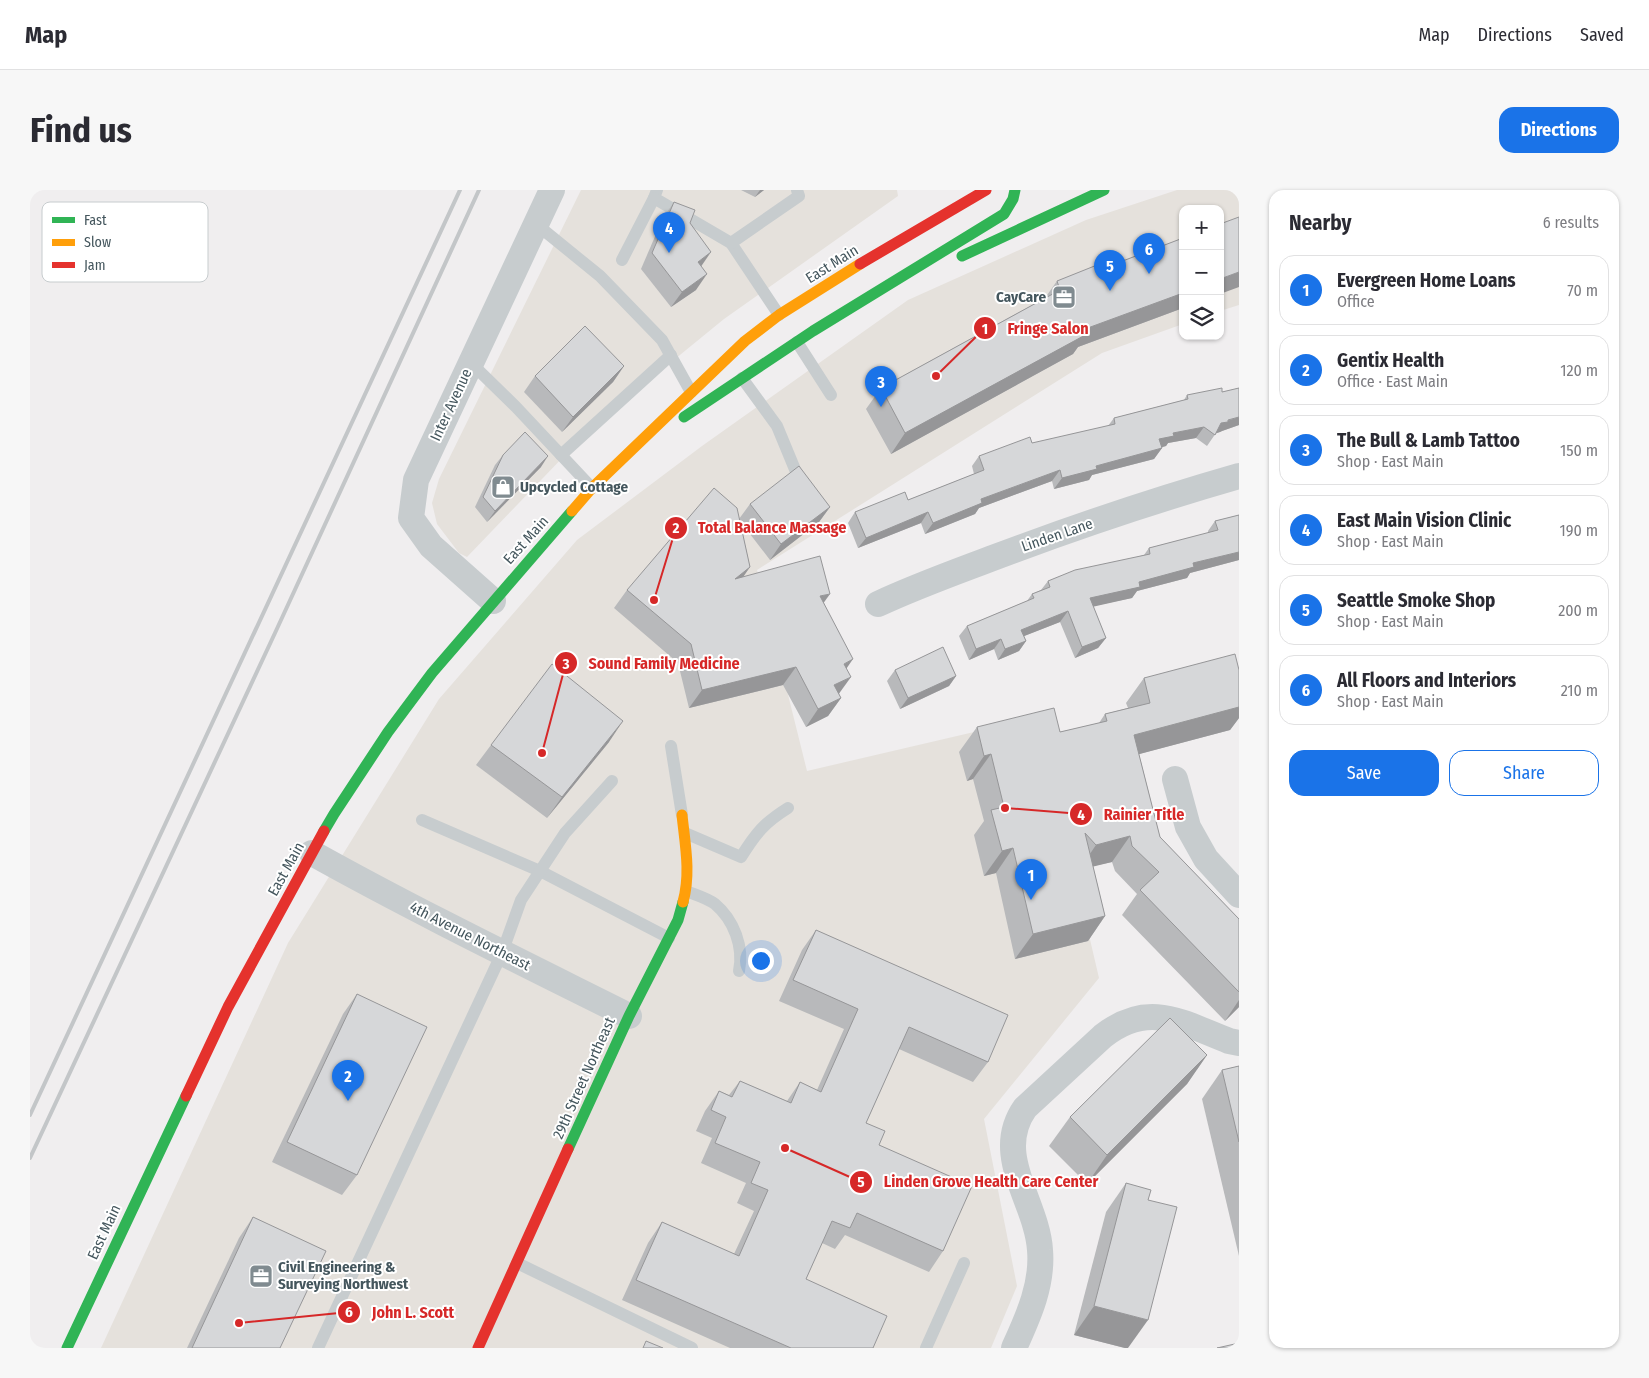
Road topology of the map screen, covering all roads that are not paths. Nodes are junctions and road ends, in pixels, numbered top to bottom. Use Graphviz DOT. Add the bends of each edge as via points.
graph roads {
  1 [pos="552,190"];
  2 [pos="797,190"];
  3 [pos="986,190"];
  4 [pos="1015,190"];
  5 [pos="1104,190"];
  6 [pos="655,194"];
  7 [pos="536,224"];
  8 [pos="731,243"];
  9 [pos="622,260"];
  10 [pos="778,315"];
  11 [pos="813,331"];
  12 [pos="797,342"];
  13 [pos="671,355"];
  14 [pos="471,363"];
  15 [pos="742,378"];
  16 [pos="691,392"];
  17 [pos="831,394"];
  18 [pos="561,455"];
  19 [pos="619,462"];
  20 [pos="1239,476"];
  21 [pos="802,486"];
  22 [pos="592,488"];
  23 [pos="493,601"];
  24 [pos="878,604"];
  25 [pos="672,746"];
  26 [pos="1175,779"];
  27 [pos="612,781"];
  28 [pos="788,808"];
  29 [pos="682,815"];
  30 [pos="422,820"];
  31 [pos="685,833"];
  32 [pos="312,853"];
  33 [pos="540,871"];
  34 [pos="686,891"];
  35 [pos="1239,895"];
  36 [pos="669,938"];
  37 [pos="502,953"];
  38 [pos="739,971"];
  39 [pos="629,1016"];
  40 [pos="1239,1043"];
  41 [pos="517,1263"];
  42 [pos="964,1263"];
  43 [pos="68,1348"];
  44 [pos="318,1348"];
  45 [pos="478,1348"];
  46 [pos="692,1348"];
  47 [pos="926,1348"];
  48 [pos="1014,1348"];
  1 -- 7 [label="street, Inter Avenue"];
  2 -- 8 [label="lane" via="800,196"];
  3 -- 10 [label="main road, East Main"];
  4 -- 11 [label="main road, East Main" via="1004,214"];
  5 -- 11 [label="main road, East Main" via="914,278"];
  6 -- 8 [label="lane"];
  6 -- 9 [label="lane"];
  7 -- 13 [label="lane" via="600,276 662,340"];
  7 -- 14 [label="street, Inter Avenue"];
  8 -- 10 [label="lane"];
  10 -- 16 [label="main road, East Main" via="745,340"];
  11 -- 12 [label="main road, East Main"];
  12 -- 15 [label="main road, East Main"];
  12 -- 17 [label="lane"];
  13 -- 16 [label="lane"];
  13 -- 18 [label="lane"];
  14 -- 18 [label="lane"];
  14 -- 23 [label="street, Inter Avenue" via="416,480 411,518 431,546"];
  15 -- 19 [label="main road, East Main"];
  15 -- 21 [label="lane" via="777,426"];
  16 -- 19 [label="main road, East Main"];
  18 -- 22 [label="lane"];
  19 -- 22 [label="main road, East Main"];
  20 -- 24 [label="street, Linden Lane" via="1032,543"];
  22 -- 23 [label="main road, East Main"];
  23 -- 32 [label="main road, East Main" via="432,673 388,732"];
  25 -- 29 [label="lane"];
  26 -- 35 [label="street" via="1188,827 1206,858"];
  27 -- 33 [label="lane" via="566,833"];
  28 -- 31 [label="lane" via="755,834 741,857"];
  29 -- 31 [label="main road, 29th Street Northeast"];
  30 -- 33 [label="lane"];
  31 -- 34 [label="main road, 29th Street Northeast"];
  32 -- 37 [label="street, 4th Avenue Northeast"];
  32 -- 43 [label="main road, East Main" via="228,1007"];
  33 -- 36 [label="lane"];
  33 -- 37 [label="lane" via="521,900"];
  34 -- 36 [label="main road, 29th Street Northeast"];
  34 -- 38 [label="lane" via="715,904 726,916 741,952"];
  36 -- 39 [label="main road, 29th Street Northeast"];
  37 -- 39 [label="street, 4th Avenue Northeast"];
  37 -- 44 [label="lane"];
  39 -- 41 [label="main road, 29th Street Northeast"];
  40 -- 48 [label="street" via="1165,1017 1136,1018 1103,1036 1022,1113 1014,1130 1013,1149 1040,1248 1041,1263 1031,1311"];
  41 -- 45 [label="main road, 29th Street Northeast"];
  41 -- 46 [label="lane"];
  42 -- 47 [label="lane"];
}
